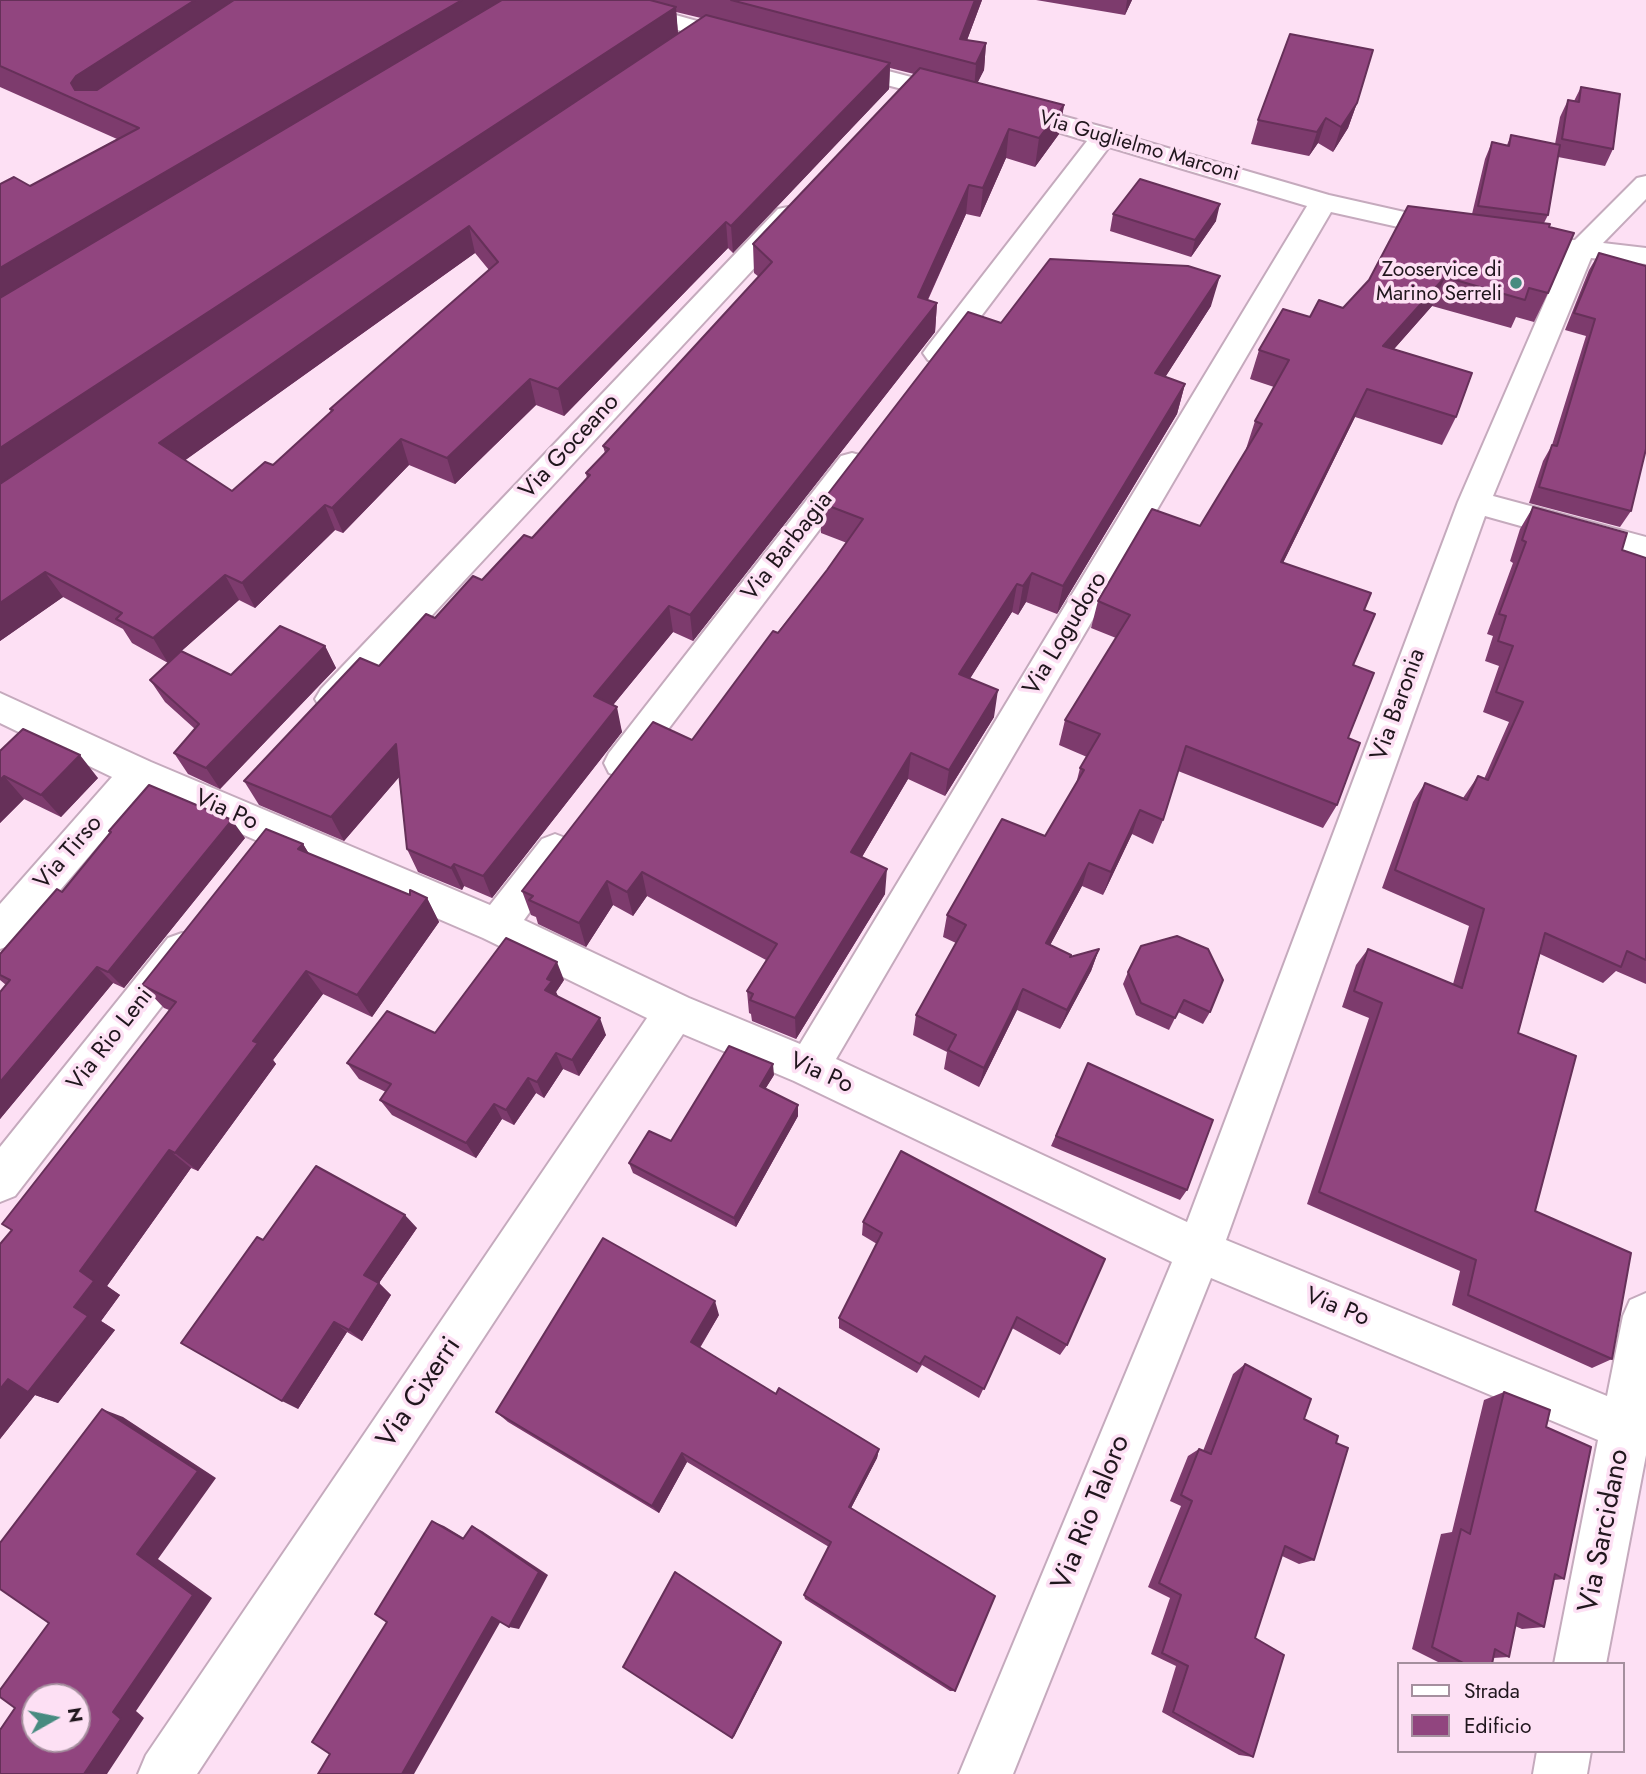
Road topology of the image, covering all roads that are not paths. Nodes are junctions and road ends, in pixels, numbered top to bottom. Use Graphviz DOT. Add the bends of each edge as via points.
graph roads {
  1 [pos="596,0"];
  2 [pos="703,31"];
  3 [pos="768,48"];
  4 [pos="672,52"];
  5 [pos="820,61"];
  6 [pos="912,84"];
  7 [pos="886,111"];
  8 [pos="1105,135"];
  9 [pos="1646,184"];
  10 [pos="809,192"];
  11 [pos="1323,202"];
  12 [pos="1471,234"];
  13 [pos="1535,243"];
  14 [pos="1581,250"];
  15 [pos="1646,256"];
  16 [pos="920,376"];
  17 [pos="869,442"];
  18 [pos="1474,502"];
  19 [pos="1646,549"];
  20 [pos="0,706"];
  21 [pos="314,719"];
  22 [pos="138,773"];
  23 [pos="608,781"];
  24 [pos="574,825"];
  25 [pos="203,923"];
  26 [pos="497,926"];
  27 [pos="0,932"];
  28 [pos="675,1011"];
  29 [pos="808,1067"];
  30 [pos="0,1181"];
  31 [pos="1199,1251"];
  32 [pos="1646,1316"];
  33 [pos="1635,1429"];
  34 [pos="1580,1662"];
  35 [pos="1564,1753"];
  36 [pos="165,1774"];
  37 [pos="986,1774"];
  38 [pos="1560,1774"];
  1 -- 2 [label="street"];
  2 -- 3 [label="street"];
  2 -- 4 [label="street"];
  5 -- 6 [label="street, Via Guglielmo Marconi"];
  6 -- 7 [label="street"];
  6 -- 8 [label="street, Via Guglielmo Marconi"];
  8 -- 11 [label="street, Via Guglielmo Marconi"];
  8 -- 16 [label="street"];
  9 -- 14 [label="street, Via Baronia"];
  10 -- 21 [label="street, Via Goceano"];
  11 -- 12 [label="street, Via Guglielmo Marconi"];
  11 -- 29 [label="street, Via Logudoro"];
  13 -- 14 [label="street"];
  14 -- 15 [label="street"];
  14 -- 18 [label="street, Via Baronia"];
  17 -- 23 [label="street, Via Barbagia"];
  18 -- 19 [label="street"];
  18 -- 31 [label="street, Via Baronia"];
  20 -- 22 [label="street, Via Po"];
  22 -- 26 [label="street, Via Po" via="238,800 264,846"];
  22 -- 27 [label="street, Via Tirso"];
  24 -- 26 [label="street"];
  25 -- 30 [label="street, Via Rio Leni"];
  26 -- 28 [label="street, Via Po"];
  28 -- 29 [label="street, Via Po"];
  28 -- 36 [label="street, Via Cixerri"];
  29 -- 31 [label="street, Via Po"];
  31 -- 33 [label="street, Via Po"];
  31 -- 37 [label="street, Via Rio Taloro"];
  32 -- 33 [label="street, Via Sarcidano"];
  33 -- 34 [label="street, Via Sarcidano"];
  35 -- 38 [label="street"];
}
